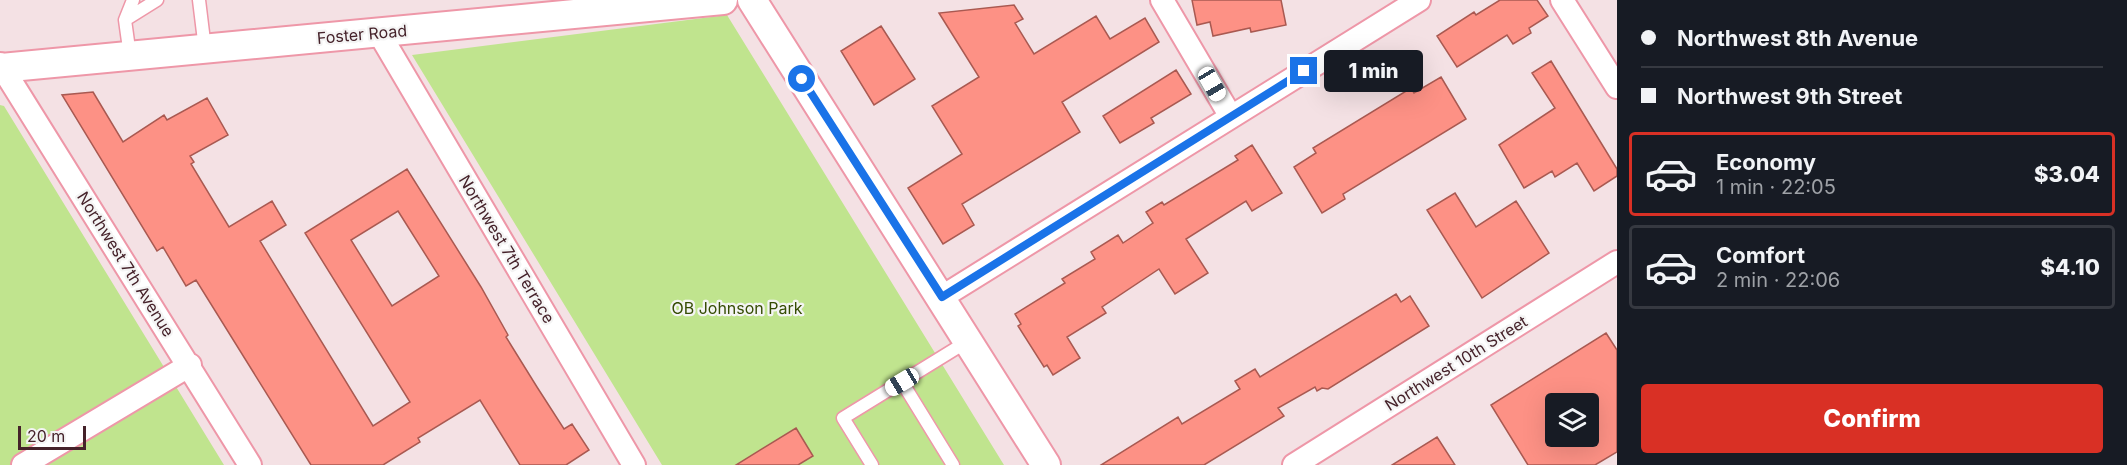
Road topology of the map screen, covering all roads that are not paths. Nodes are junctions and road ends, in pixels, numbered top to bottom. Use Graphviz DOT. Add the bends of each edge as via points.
graph roads {
  1 [pos="133,0"];
  2 [pos="157,0"];
  3 [pos="199,0"];
  4 [pos="723,0"];
  5 [pos="752,0"];
  6 [pos="1162,0"];
  7 [pos="1419,0"];
  8 [pos="1562,0"];
  9 [pos="125,20"];
  10 [pos="379,33"];
  11 [pos="205,49"];
  12 [pos="130,56"];
  13 [pos="1,67"];
  14 [pos="1617,87"];
  15 [pos="1231,117"];
  16 [pos="1617,262"];
  17 [pos="942,297"];
  18 [pos="969,340"];
  19 [pos="190,365"];
  20 [pos="902,382"];
  21 [pos="628,463"];
  22 [pos="23,465"];
  23 [pos="250,465"];
  24 [pos="872,465"];
  25 [pos="954,465"];
  26 [pos="1046,465"];
  27 [pos="1294,465"];
  1 -- 9 [label="lane"];
  2 -- 9 [label="lane"];
  3 -- 11 [label="lane"];
  4 -- 10 [label="street, Foster Road"];
  5 -- 17 [label="street"];
  6 -- 15 [label="street"];
  7 -- 15 [label="street"];
  8 -- 14 [label="street"];
  9 -- 12 [label="lane"];
  10 -- 11 [label="street, Foster Road"];
  10 -- 21 [label="street, Northwest 7th Terrace"];
  11 -- 12 [label="street, Foster Road"];
  12 -- 13 [label="street, Foster Road"];
  13 -- 19 [label="street, Northwest 7th Avenue"];
  15 -- 17 [label="street"];
  16 -- 27 [label="street, Northwest 10th Street"];
  17 -- 18 [label="street"];
  18 -- 20 [label="lane"];
  18 -- 26 [label="street"];
  19 -- 22 [label="street"];
  19 -- 23 [label="street, Northwest 7th Avenue"];
  20 -- 24 [label="lane" via="843,418"];
  20 -- 25 [label="lane"];
}
